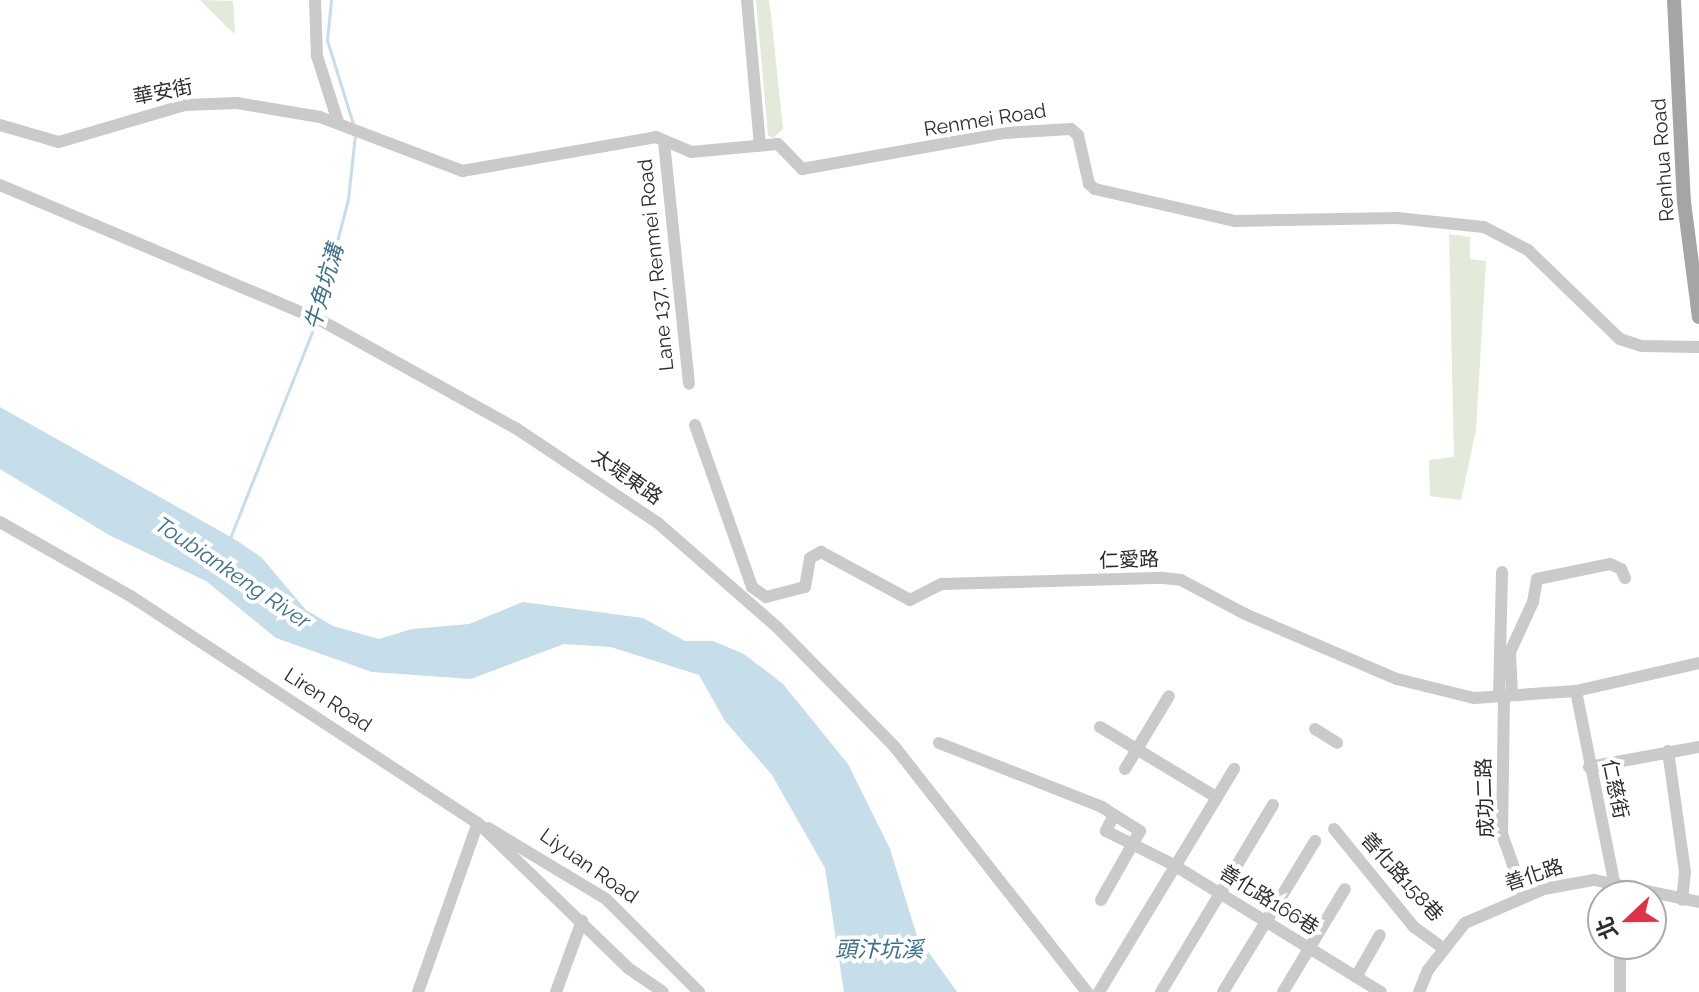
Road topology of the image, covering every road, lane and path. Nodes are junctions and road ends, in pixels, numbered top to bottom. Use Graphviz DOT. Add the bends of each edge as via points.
graph roads {
  1 [pos="315,0"];
  2 [pos="747,0"];
  3 [pos="1674,0"];
  4 [pos="341,124"];
  5 [pos="0,125"];
  6 [pos="359,130"];
  7 [pos="664,142"];
  8 [pos="760,145"];
  9 [pos="0,185"];
  10 [pos="1694,241"];
  11 [pos="1699,317"];
  12 [pos="1699,347"];
  13 [pos="689,384"];
  14 [pos="695,425"];
  15 [pos="0,522"];
  16 [pos="1502,572"];
  17 [pos="1625,578"];
  18 [pos="1699,663"];
  19 [pos="1576,691"];
  20 [pos="1505,695"];
  21 [pos="1169,696"];
  22 [pos="1100,727"];
  23 [pos="1315,729"];
  24 [pos="939,743"];
  25 [pos="1337,743"];
  26 [pos="1699,747"];
  27 [pos="1136,750"];
  28 [pos="1668,751"];
  29 [pos="1589,767"];
  30 [pos="1125,769"];
  31 [pos="1234,769"];
  32 [pos="1216,797"];
  33 [pos="1273,805"];
  34 [pos="1114,815"];
  35 [pos="478,823"];
  36 [pos="1334,829"];
  37 [pos="1315,841"];
  38 [pos="1135,845"];
  39 [pos="1172,864"];
  40 [pos="1614,880"];
  41 [pos="1587,884"];
  42 [pos="1345,889"];
  43 [pos="1220,894"];
  44 [pos="1524,896"];
  45 [pos="1667,898"];
  46 [pos="1101,900"];
  47 [pos="1682,900"];
  48 [pos="1699,902"];
  49 [pos="582,921"];
  50 [pos="1264,922"];
  51 [pos="1380,935"];
  52 [pos="1309,948"];
  53 [pos="1444,949"];
  54 [pos="1620,960"];
  55 [pos="1356,977"];
  56 [pos="418,992"];
  57 [pos="556,992"];
  58 [pos="663,992"];
  59 [pos="699,992"];
  60 [pos="1087,992"];
  61 [pos="1099,992"];
  62 [pos="1161,992"];
  63 [pos="1223,992"];
  64 [pos="1283,992"];
  65 [pos="1381,992"];
  66 [pos="1419,992"];
  67 [pos="1620,992"];
  1 -- 4 [label="street" via="317,56"];
  2 -- 8 [label="street"];
  3 -- 10 [label="main road, Renhua Road"];
  4 -- 5 [label="street, 華安街" via="221,103 141,116 59,142"];
  4 -- 6 [label="street, 華安街"];
  6 -- 7 [label="street, Renmei Road" via="462,171 656,137"];
  7 -- 8 [label="street, Renmei Road" via="691,152"];
  7 -- 13 [label="street, Lane 137, Renmei Road"];
  8 -- 12 [label="street, Renmei Road" via="782,145 802,169 1005,133 1071,129 1078,135 1089,184 1095,189 1235,221 1397,218 1484,227 1536,257 1620,339 1642,346"];
  9 -- 60 [label="street, 太堤東路" via="310,315 591,475 725,580 894,746"];
  10 -- 11 [label="main road, Renhua Road"];
  14 -- 20 [label="street, 仁愛路" via="752,587 766,597 805,587 810,558 821,552 910,600 942,584 1181,580 1245,614 1397,679 1440,693"];
  15 -- 35 [label="street, Liren Road" via="132,597"];
  16 -- 20 [label="street, 成功二路"];
  17 -- 20 [label="street, 成功二路" via="1610,564 1537,579 1533,602 1510,652"];
  18 -- 19 [label="street, 仁愛路"];
  19 -- 20 [label="street, 仁愛路"];
  19 -- 29 [label="street, 仁慈街"];
  20 -- 44 [label="street, 成功二路" via="1502,834"];
  21 -- 27 [label="street"];
  22 -- 27 [label="street"];
  23 -- 25 [label="street"];
  24 -- 34 [label="street"];
  26 -- 28 [label="street"];
  27 -- 30 [label="street"];
  27 -- 32 [label="street"];
  28 -- 29 [label="street"];
  28 -- 47 [label="street" via="1685,872"];
  29 -- 40 [label="street, 仁慈街"];
  31 -- 32 [label="street"];
  32 -- 39 [label="street"];
  33 -- 43 [label="street"];
  34 -- 38 [label="street" via="1140,831"];
  34 -- 38 [label="street, 善化路166巷" via="1106,831"];
  35 -- 49 [label="street"];
  35 -- 56 [label="street"];
  35 -- 59 [label="street, Liyuan Road" via="523,844 606,899"];
  36 -- 53 [label="street, 善化路158巷" via="1414,927"];
  37 -- 50 [label="street"];
  38 -- 39 [label="street, 善化路166巷"];
  38 -- 46 [label="street"];
  39 -- 43 [label="street, 善化路166巷"];
  39 -- 61 [label="street"];
  41 -- 44 [label="street, 善化路" via="1576,882"];
  42 -- 52 [label="street"];
  43 -- 50 [label="street, 善化路166巷"];
  43 -- 62 [label="street"];
  44 -- 53 [label="street, 善化路" via="1465,923"];
  45 -- 47 [label="street, 善化路"];
  47 -- 48 [label="street, 善化路"];
  49 -- 57 [label="street"];
  49 -- 58 [label="street" via="628,968"];
  50 -- 52 [label="street, 善化路166巷"];
  50 -- 63 [label="street"];
  51 -- 55 [label="street"];
  52 -- 55 [label="street, 善化路166巷"];
  52 -- 64 [label="street"];
  53 -- 66 [label="street, 善化路"];
  54 -- 67 [label="street"];
  55 -- 65 [label="street, 善化路166巷"];
}
